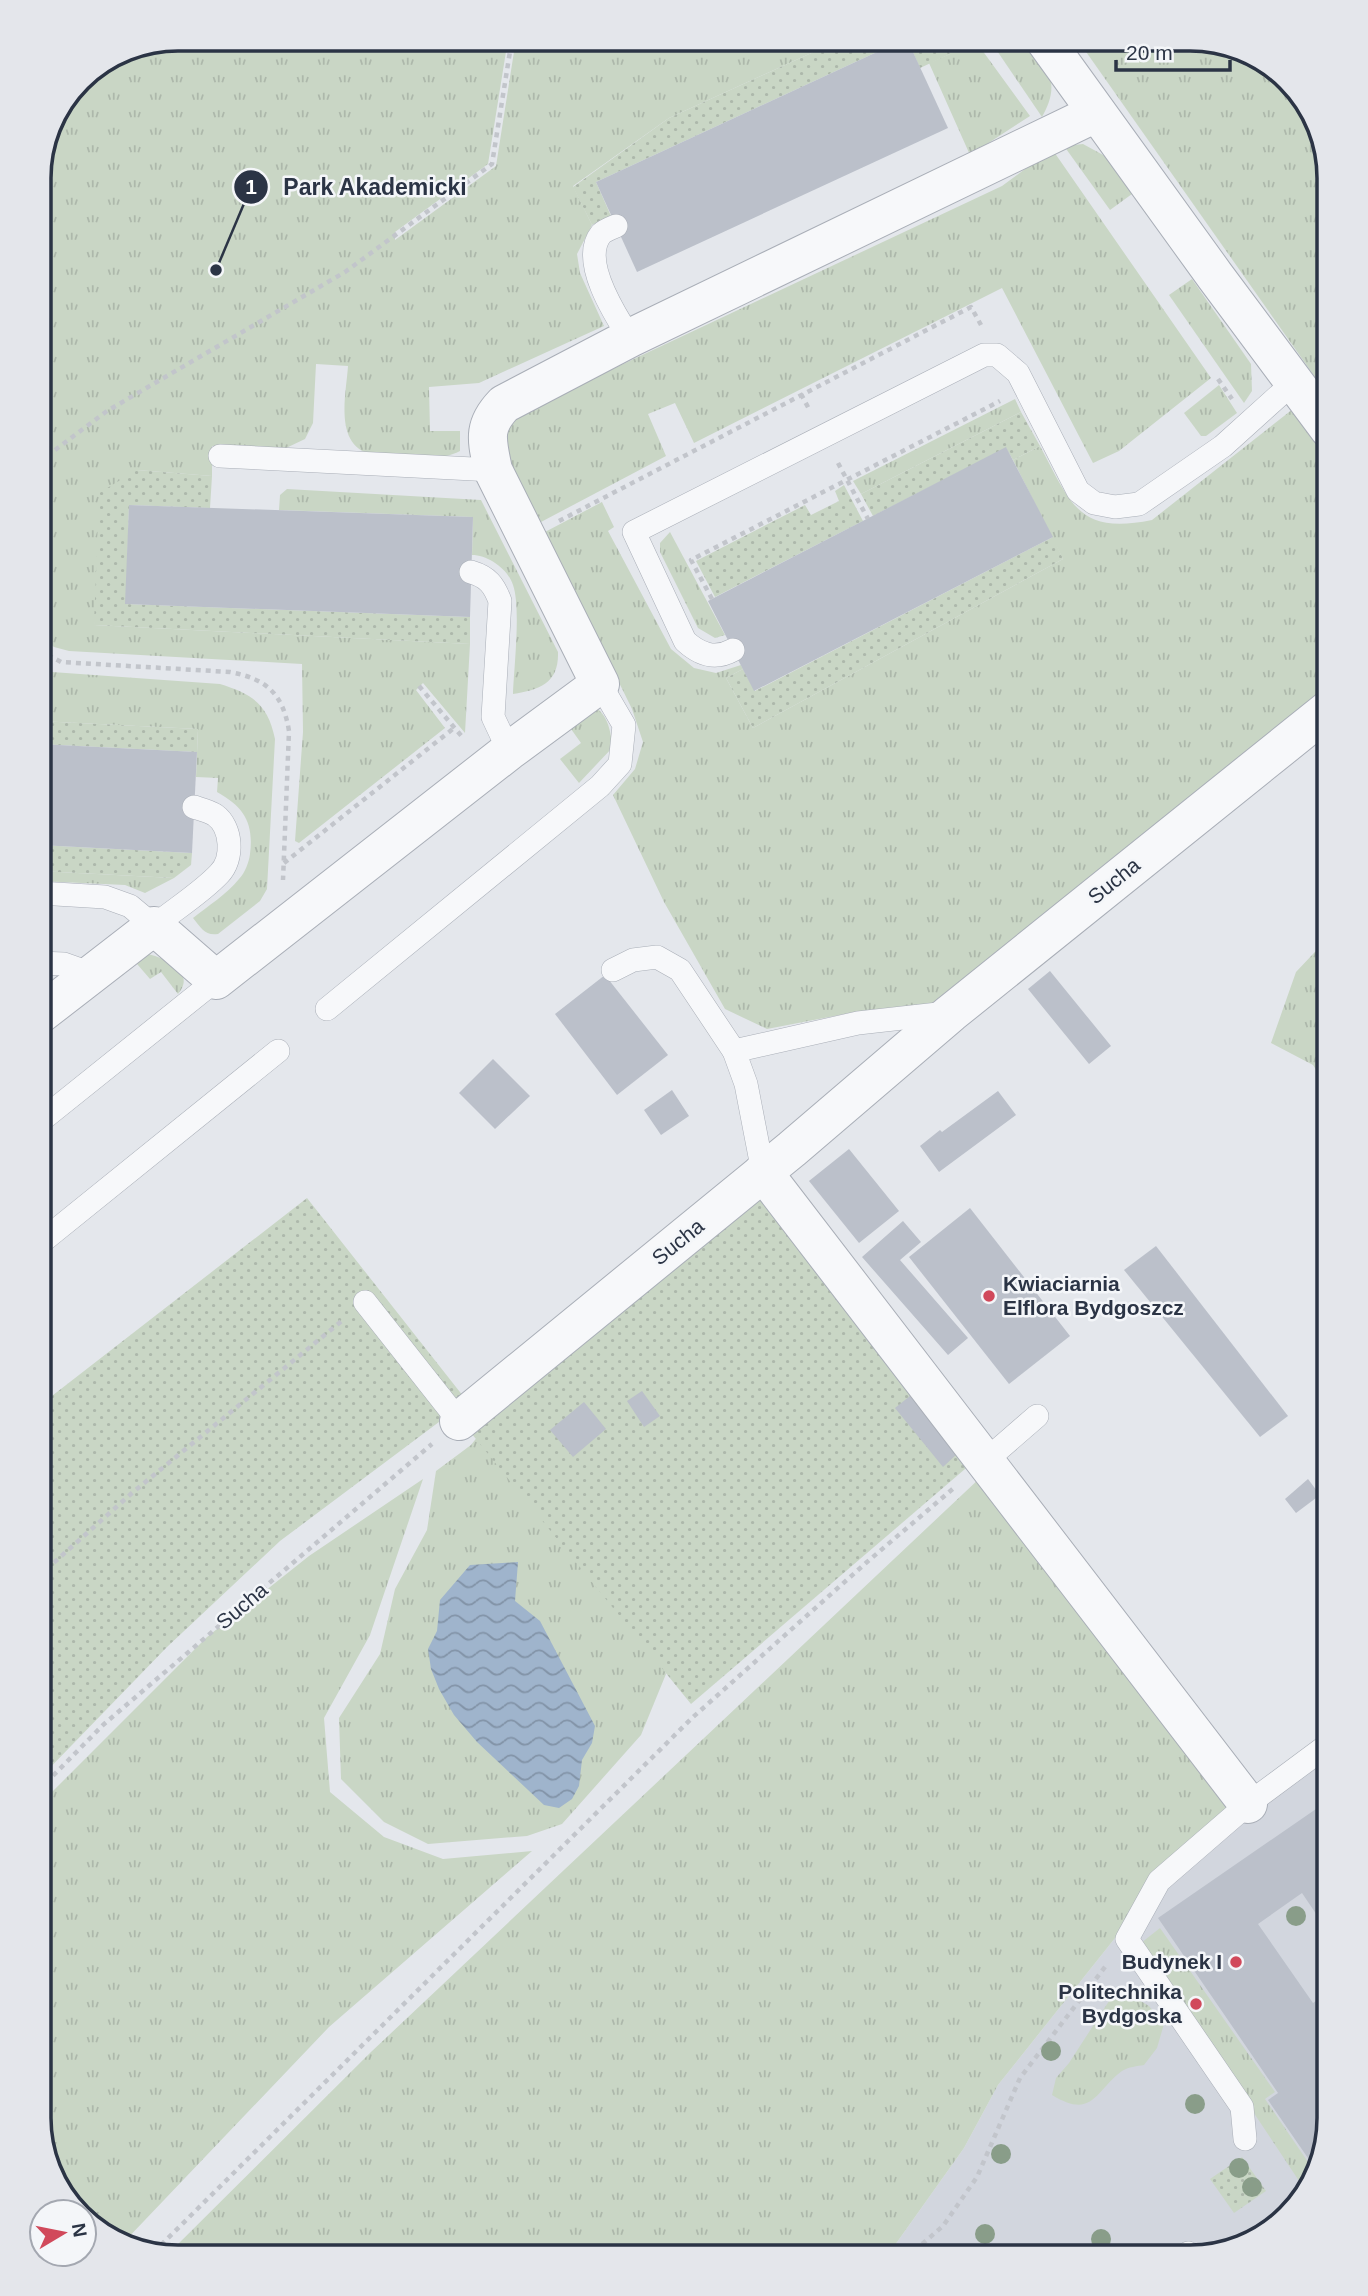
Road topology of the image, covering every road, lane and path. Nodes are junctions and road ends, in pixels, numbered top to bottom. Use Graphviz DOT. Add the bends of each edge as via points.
graph roads {
  1 [pos="510,51"];
  2 [pos="1053,51"];
  3 [pos="1097,113"];
  4 [pos="615,226"];
  5 [pos="630,338"];
  6 [pos="997,355"];
  7 [pos="1294,382"];
  8 [pos="1026,388"];
  9 [pos="1317,413"];
  10 [pos="51,453"];
  11 [pos="220,456"];
  12 [pos="493,470"];
  13 [pos="527,538"];
  14 [pos="471,572"];
  15 [pos="712,599"];
  16 [pos="733,650"];
  17 [pos="600,684"];
  18 [pos="419,686"];
  19 [pos="1317,719"];
  20 [pos="454,728"];
  21 [pos="471,748"];
  22 [pos="509,751"];
  23 [pos="194,807"];
  24 [pos="284,864"];
  25 [pos="51,894"];
  26 [pos="154,926"];
  27 [pos="51,963"];
  28 [pos="612,970"];
  29 [pos="92,974"];
  30 [pos="216,980"];
  31 [pos="51,1006"];
  32 [pos="327,1009"];
  33 [pos="951,1013"];
  34 [pos="278,1051"];
  35 [pos="734,1051"];
  36 [pos="51,1112"];
  37 [pos="763,1172"];
  38 [pos="51,1234"];
  39 [pos="365,1302"];
  40 [pos="1037,1416"];
  41 [pos="459,1421"];
  42 [pos="984,1462"];
  43 [pos="51,1564"];
  44 [pos="1317,1753"];
  45 [pos="51,1777"];
  46 [pos="1248,1804"];
  47 [pos="1127,1939"];
  48 [pos="1245,2139"];
  49 [pos="162,2244"];
  50 [pos="922,2245"];
  1 -- 10 [label="path" via="492,164 345,272 107,411"];
  2 -- 3 [label="street"];
  3 -- 5 [label="street"];
  3 -- 7 [label="street"];
  4 -- 5 [label="lane" via="601,233 593,263"];
  5 -- 12 [label="street" via="504,404 486,436"];
  6 -- 8 [label="lane" via="1018,373"];
  6 -- 13 [label="path" via="971,307"];
  6 -- 16 [label="lane" via="984,355 634,532 685,641 707,655"];
  7 -- 8 [label="lane" via="1223,446 1139,504 1115,508 1094,503 1078,491"];
  7 -- 9 [label="street"];
  8 -- 15 [label="path" via="691,560"];
  11 -- 12 [label="lane"];
  12 -- 13 [label="street"];
  13 -- 17 [label="street"];
  14 -- 22 [label="lane" via="495,586 500,601 493,717"];
  17 -- 22 [label="street"];
  17 -- 32 [label="lane" via="624,725 620,764 600,786"];
  18 -- 20 [label="path"];
  19 -- 33 [label="street, Sucha"];
  20 -- 21 [label="path"];
  20 -- 24 [label="path"];
  22 -- 30 [label="street"];
  23 -- 26 [label="lane" via="214,814 225,826 228,859 221,873"];
  25 -- 26 [label="lane" via="105,897 130,906"];
  26 -- 29 [label="street"];
  26 -- 30 [label="street"];
  27 -- 29 [label="lane"];
  28 -- 35 [label="lane" via="633,960 657,957 680,970"];
  29 -- 31 [label="street"];
  30 -- 36 [label="lane"];
  33 -- 35 [label="lane" via="858,1023"];
  33 -- 37 [label="street, Sucha"];
  34 -- 38 [label="lane"];
  35 -- 37 [label="lane" via="746,1084"];
  37 -- 41 [label="street, Sucha"];
  37 -- 42 [label="street"];
  39 -- 41 [label="lane"];
  39 -- 43 [label="path"];
  40 -- 42 [label="lane"];
  41 -- 45 [label="path, Sucha" via="103,1725"];
  42 -- 46 [label="street"];
  42 -- 49 [label="path" via="692,1718"];
  44 -- 46 [label="lane"];
  46 -- 47 [label="lane" via="1159,1881"];
  47 -- 48 [label="lane" via="1242,2107"];
  47 -- 50 [label="path" via="1020,2078 977,2176 943,2226"];
}
